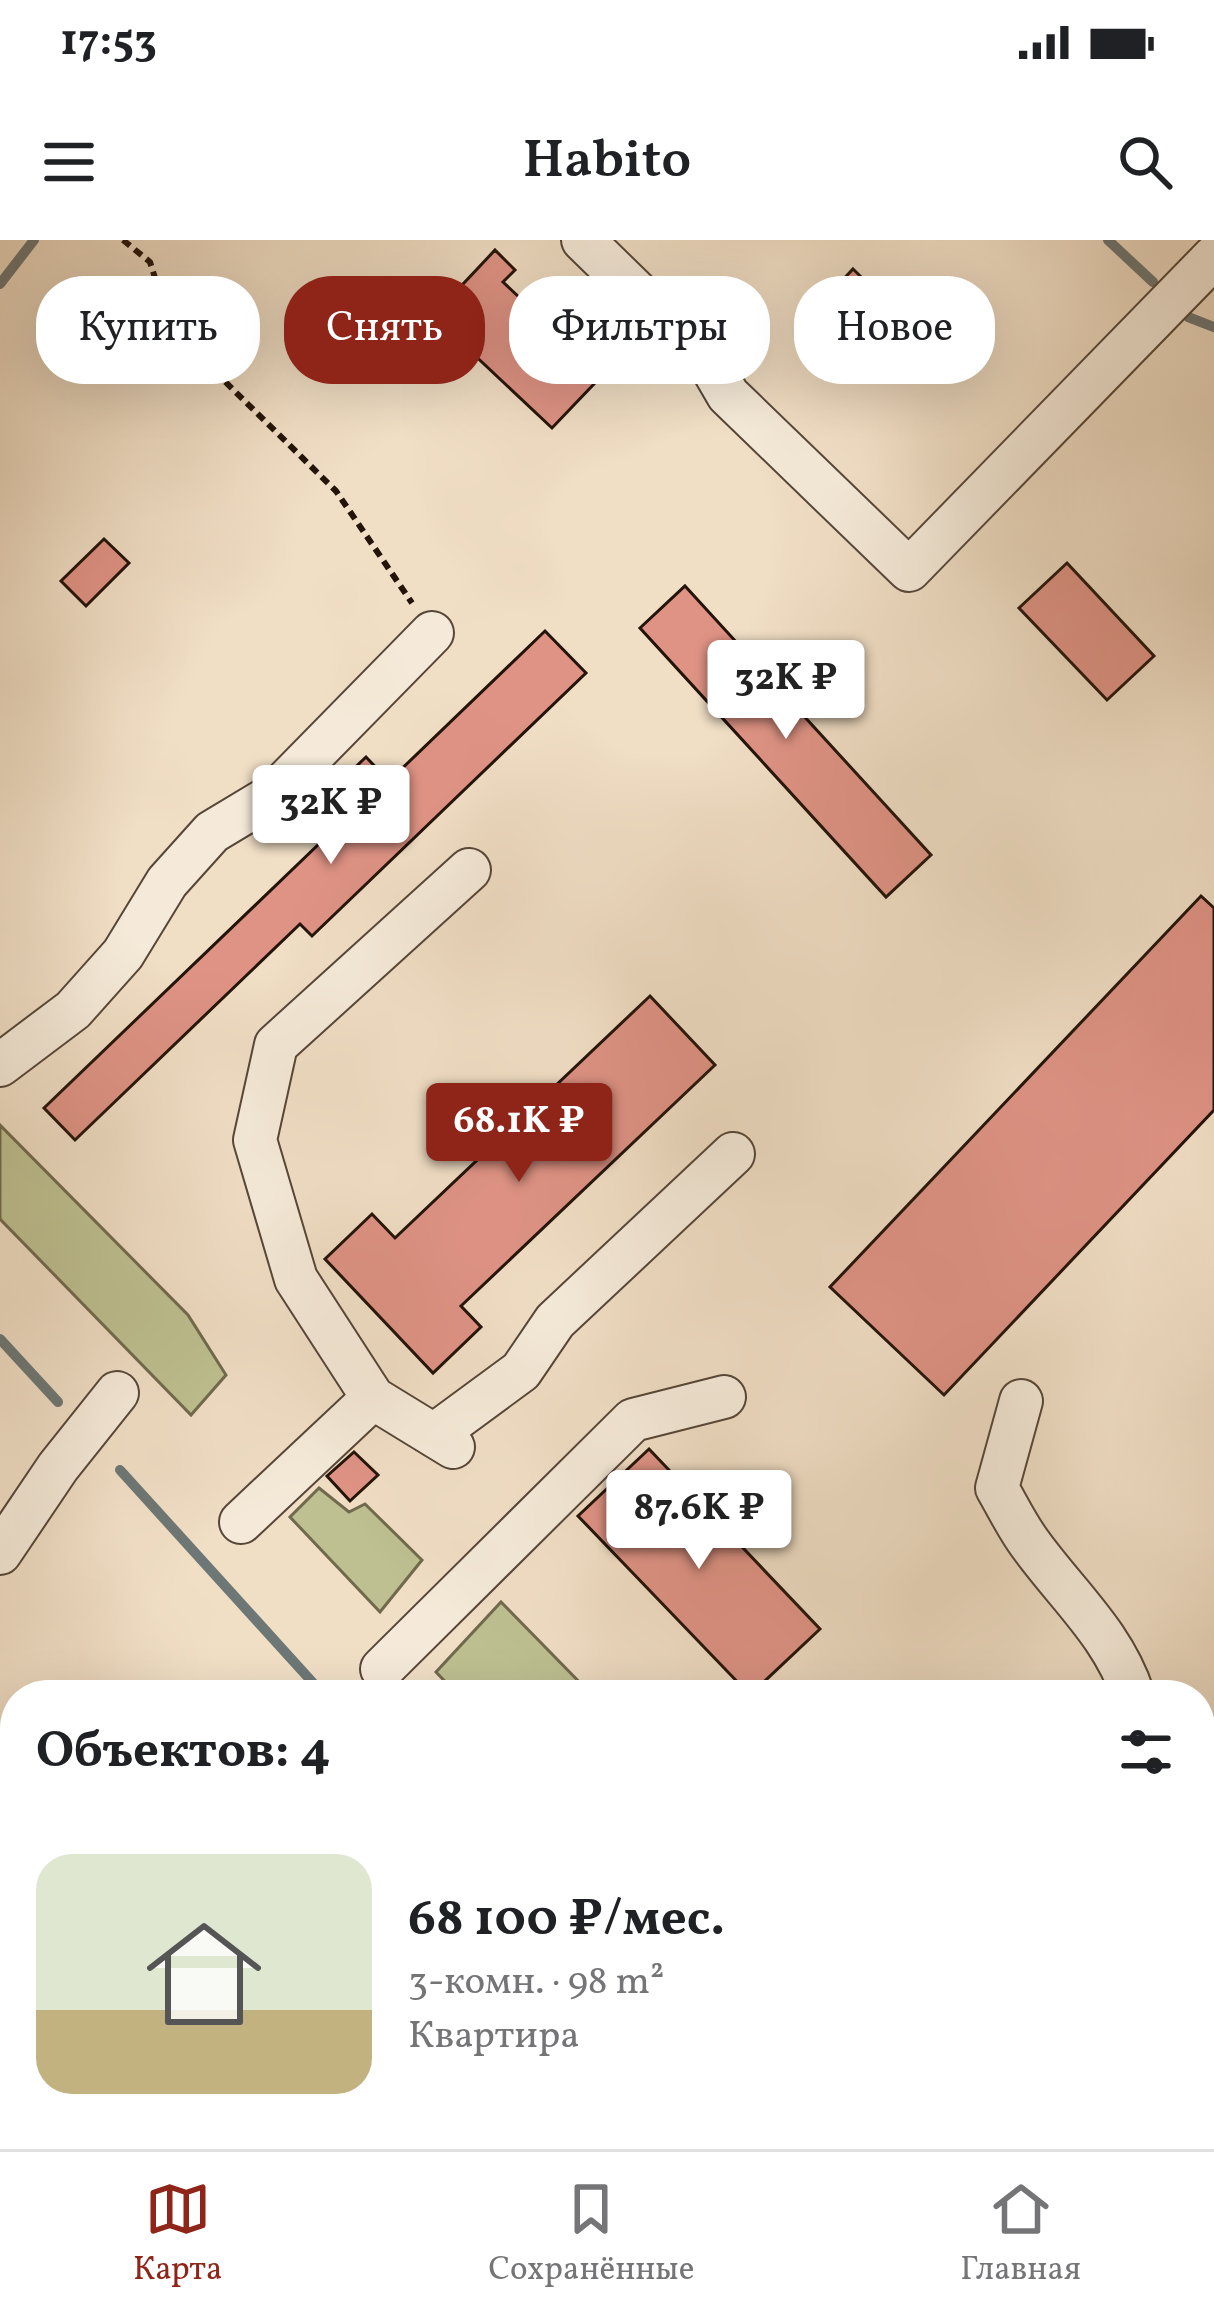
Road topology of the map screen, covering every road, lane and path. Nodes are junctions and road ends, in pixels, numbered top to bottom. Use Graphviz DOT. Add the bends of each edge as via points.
graph roads {
  1 [pos="123,240"];
  2 [pos="583,240"];
  3 [pos="1214,257"];
  4 [pos="432,633"];
  5 [pos="469,870"];
  6 [pos="0,1065"];
  7 [pos="733,1154"];
  8 [pos="117,1393"];
  9 [pos="724,1397"];
  10 [pos="374,1398"];
  11 [pos="1022,1401"];
  12 [pos="241,1522"];
  13 [pos="0,1553"];
  14 [pos="382,1669"];
  15 [pos="1127,1680"];
  1 -- 4 [label="path" via="150,262 168,319 336,491"];
  2 -- 3 [label="lane" via="909,570"];
  4 -- 6 [label="lane" via="272,796 212,832 85,996"];
  5 -- 10 [label="lane" via="276,1045 255,1140 296,1279"];
  7 -- 10 [label="lane" via="555,1321 520,1371 444,1441"];
  8 -- 13 [label="lane"];
  9 -- 14 [label="lane" via="633,1420"];
  10 -- 12 [label="lane"];
  11 -- 15 [label="lane" via="997,1488"];
}
